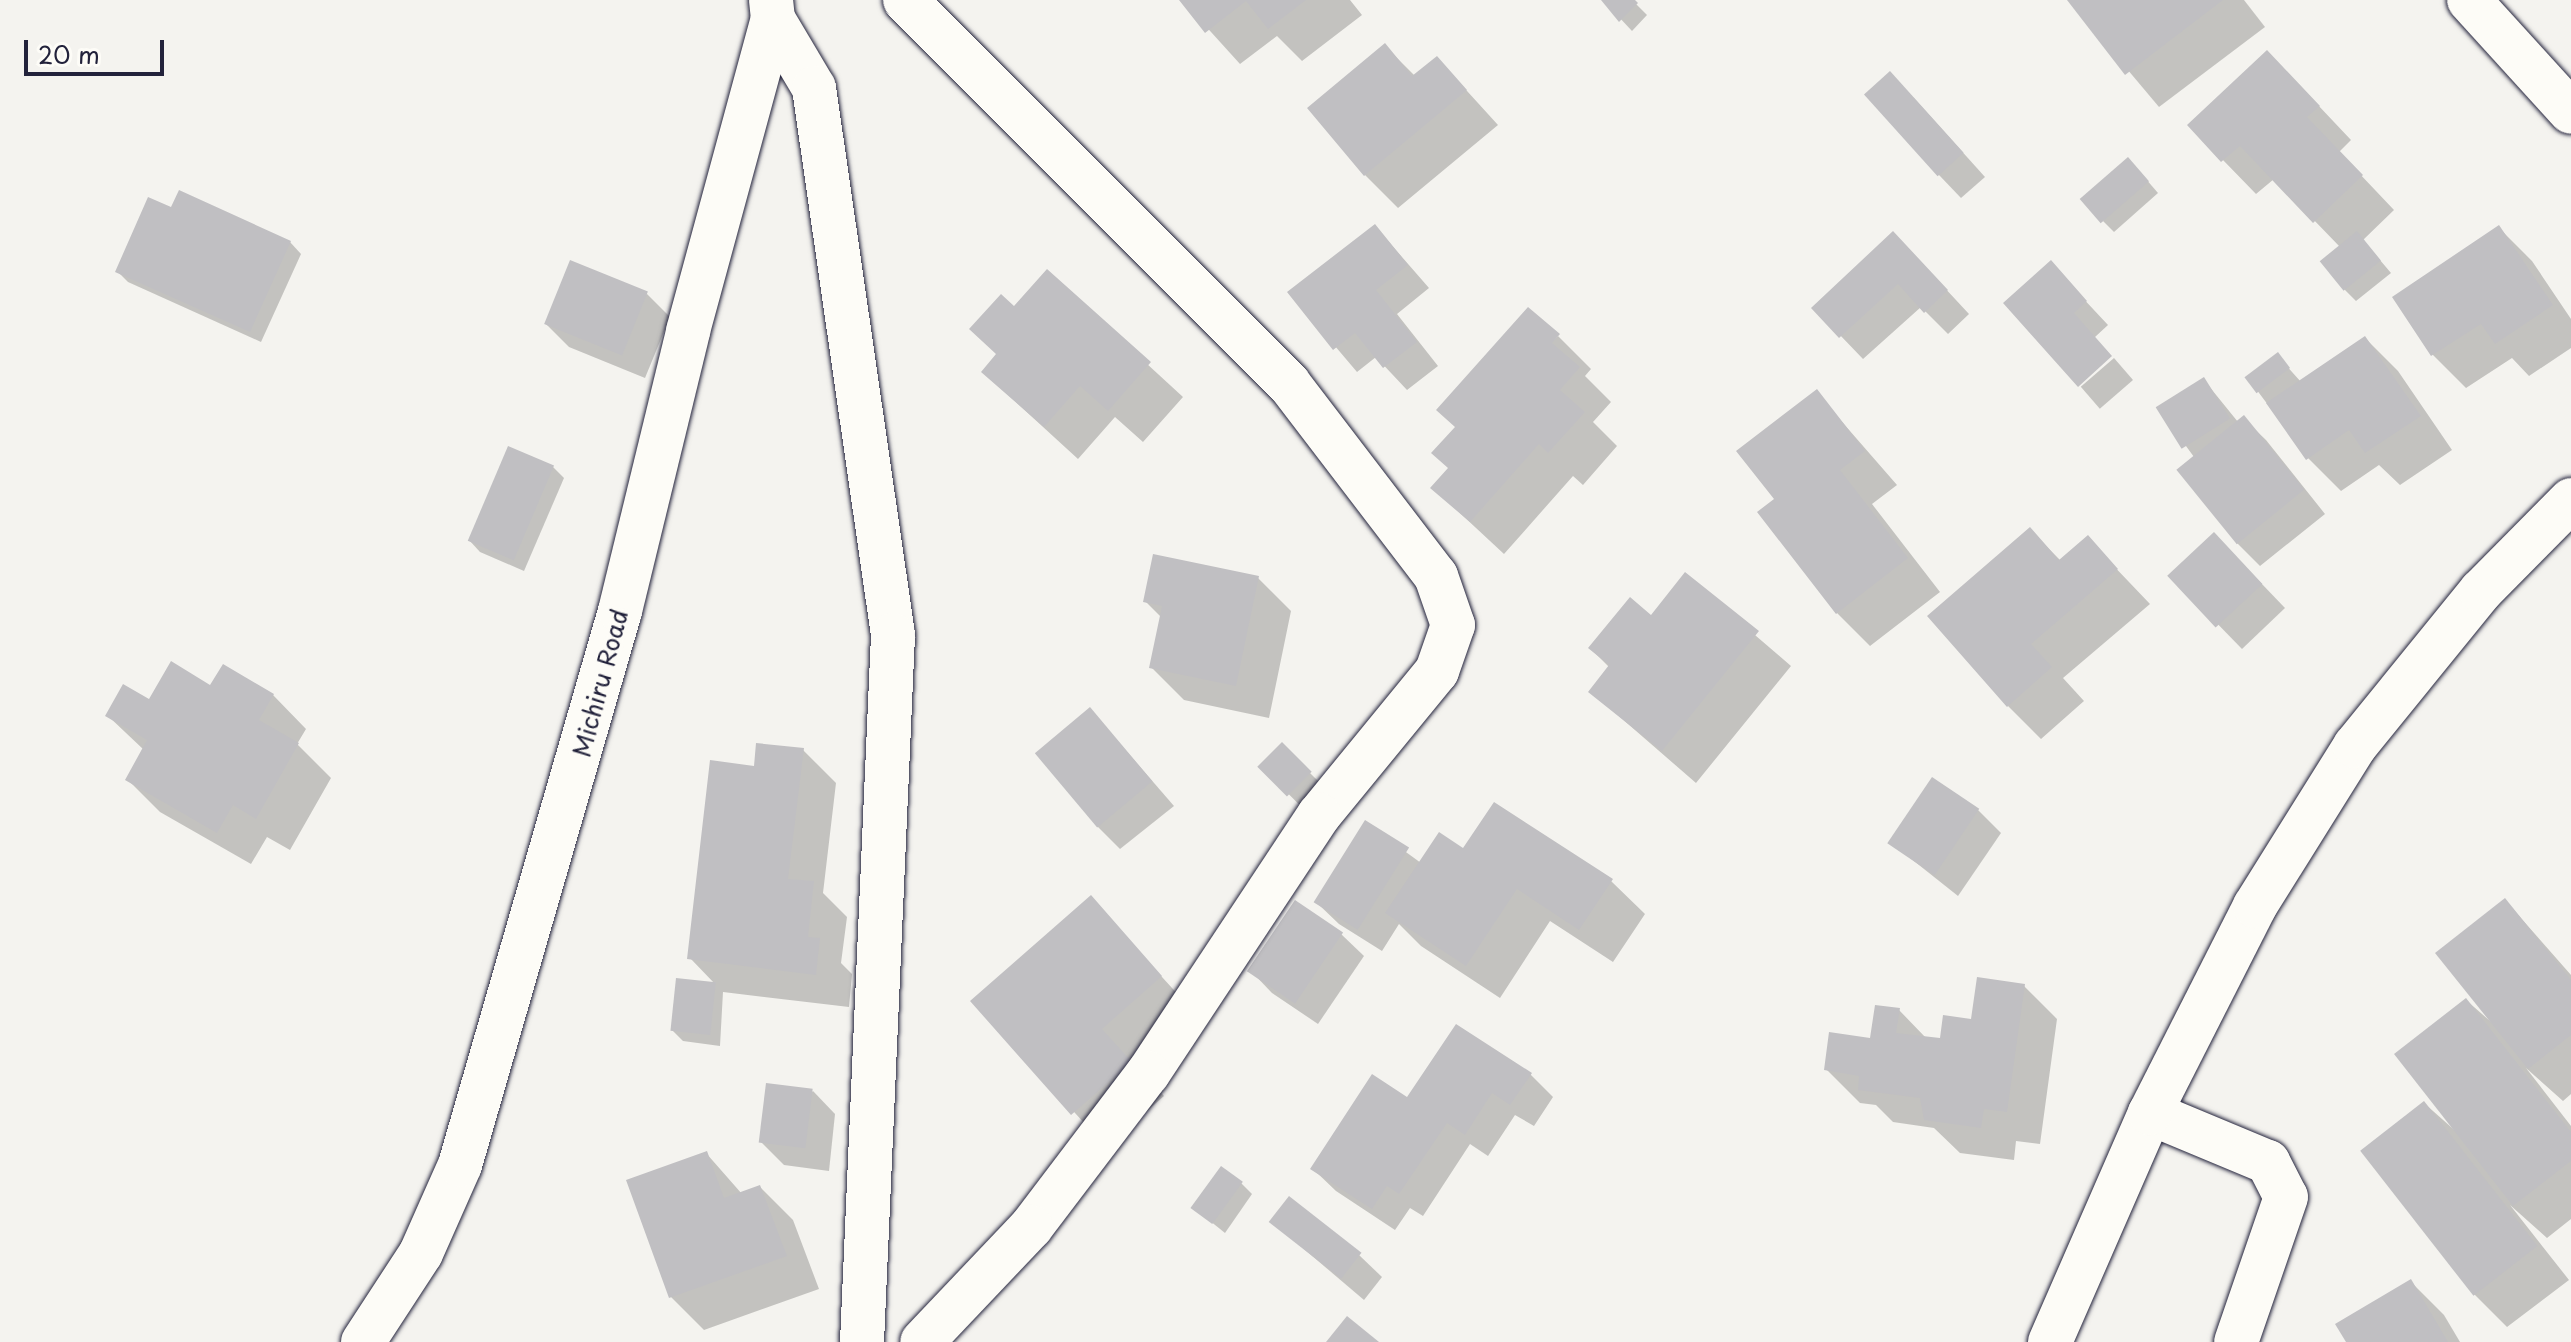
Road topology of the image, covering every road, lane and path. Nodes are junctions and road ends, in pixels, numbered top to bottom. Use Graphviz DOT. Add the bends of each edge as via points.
graph roads {
  1 [pos="905,0"];
  2 [pos="2469,0"];
  3 [pos="772,9"];
  4 [pos="2571,112"];
  5 [pos="2571,500"];
  6 [pos="2150,1113"];
  7 [pos="363,1342"];
  8 [pos="862,1342"];
  9 [pos="922,1342"];
  10 [pos="2050,1342"];
  11 [pos="2236,1342"];
  1 -- 9 [label="street" via="1289,384 1436,576 1453,625 1437,671 1319,815 1148,1073 1031,1227"];
  2 -- 4 [label="street"];
  3 -- 7 [label="street, Michiru Road" via="578,763 460,1165 421,1253"];
  3 -- 8 [label="street" via="814,88 893,635"];
  5 -- 6 [label="street" via="2481,591 2355,746 2255,906"];
  6 -- 10 [label="street"];
  6 -- 11 [label="street" via="2268,1162 2286,1197"];
}
